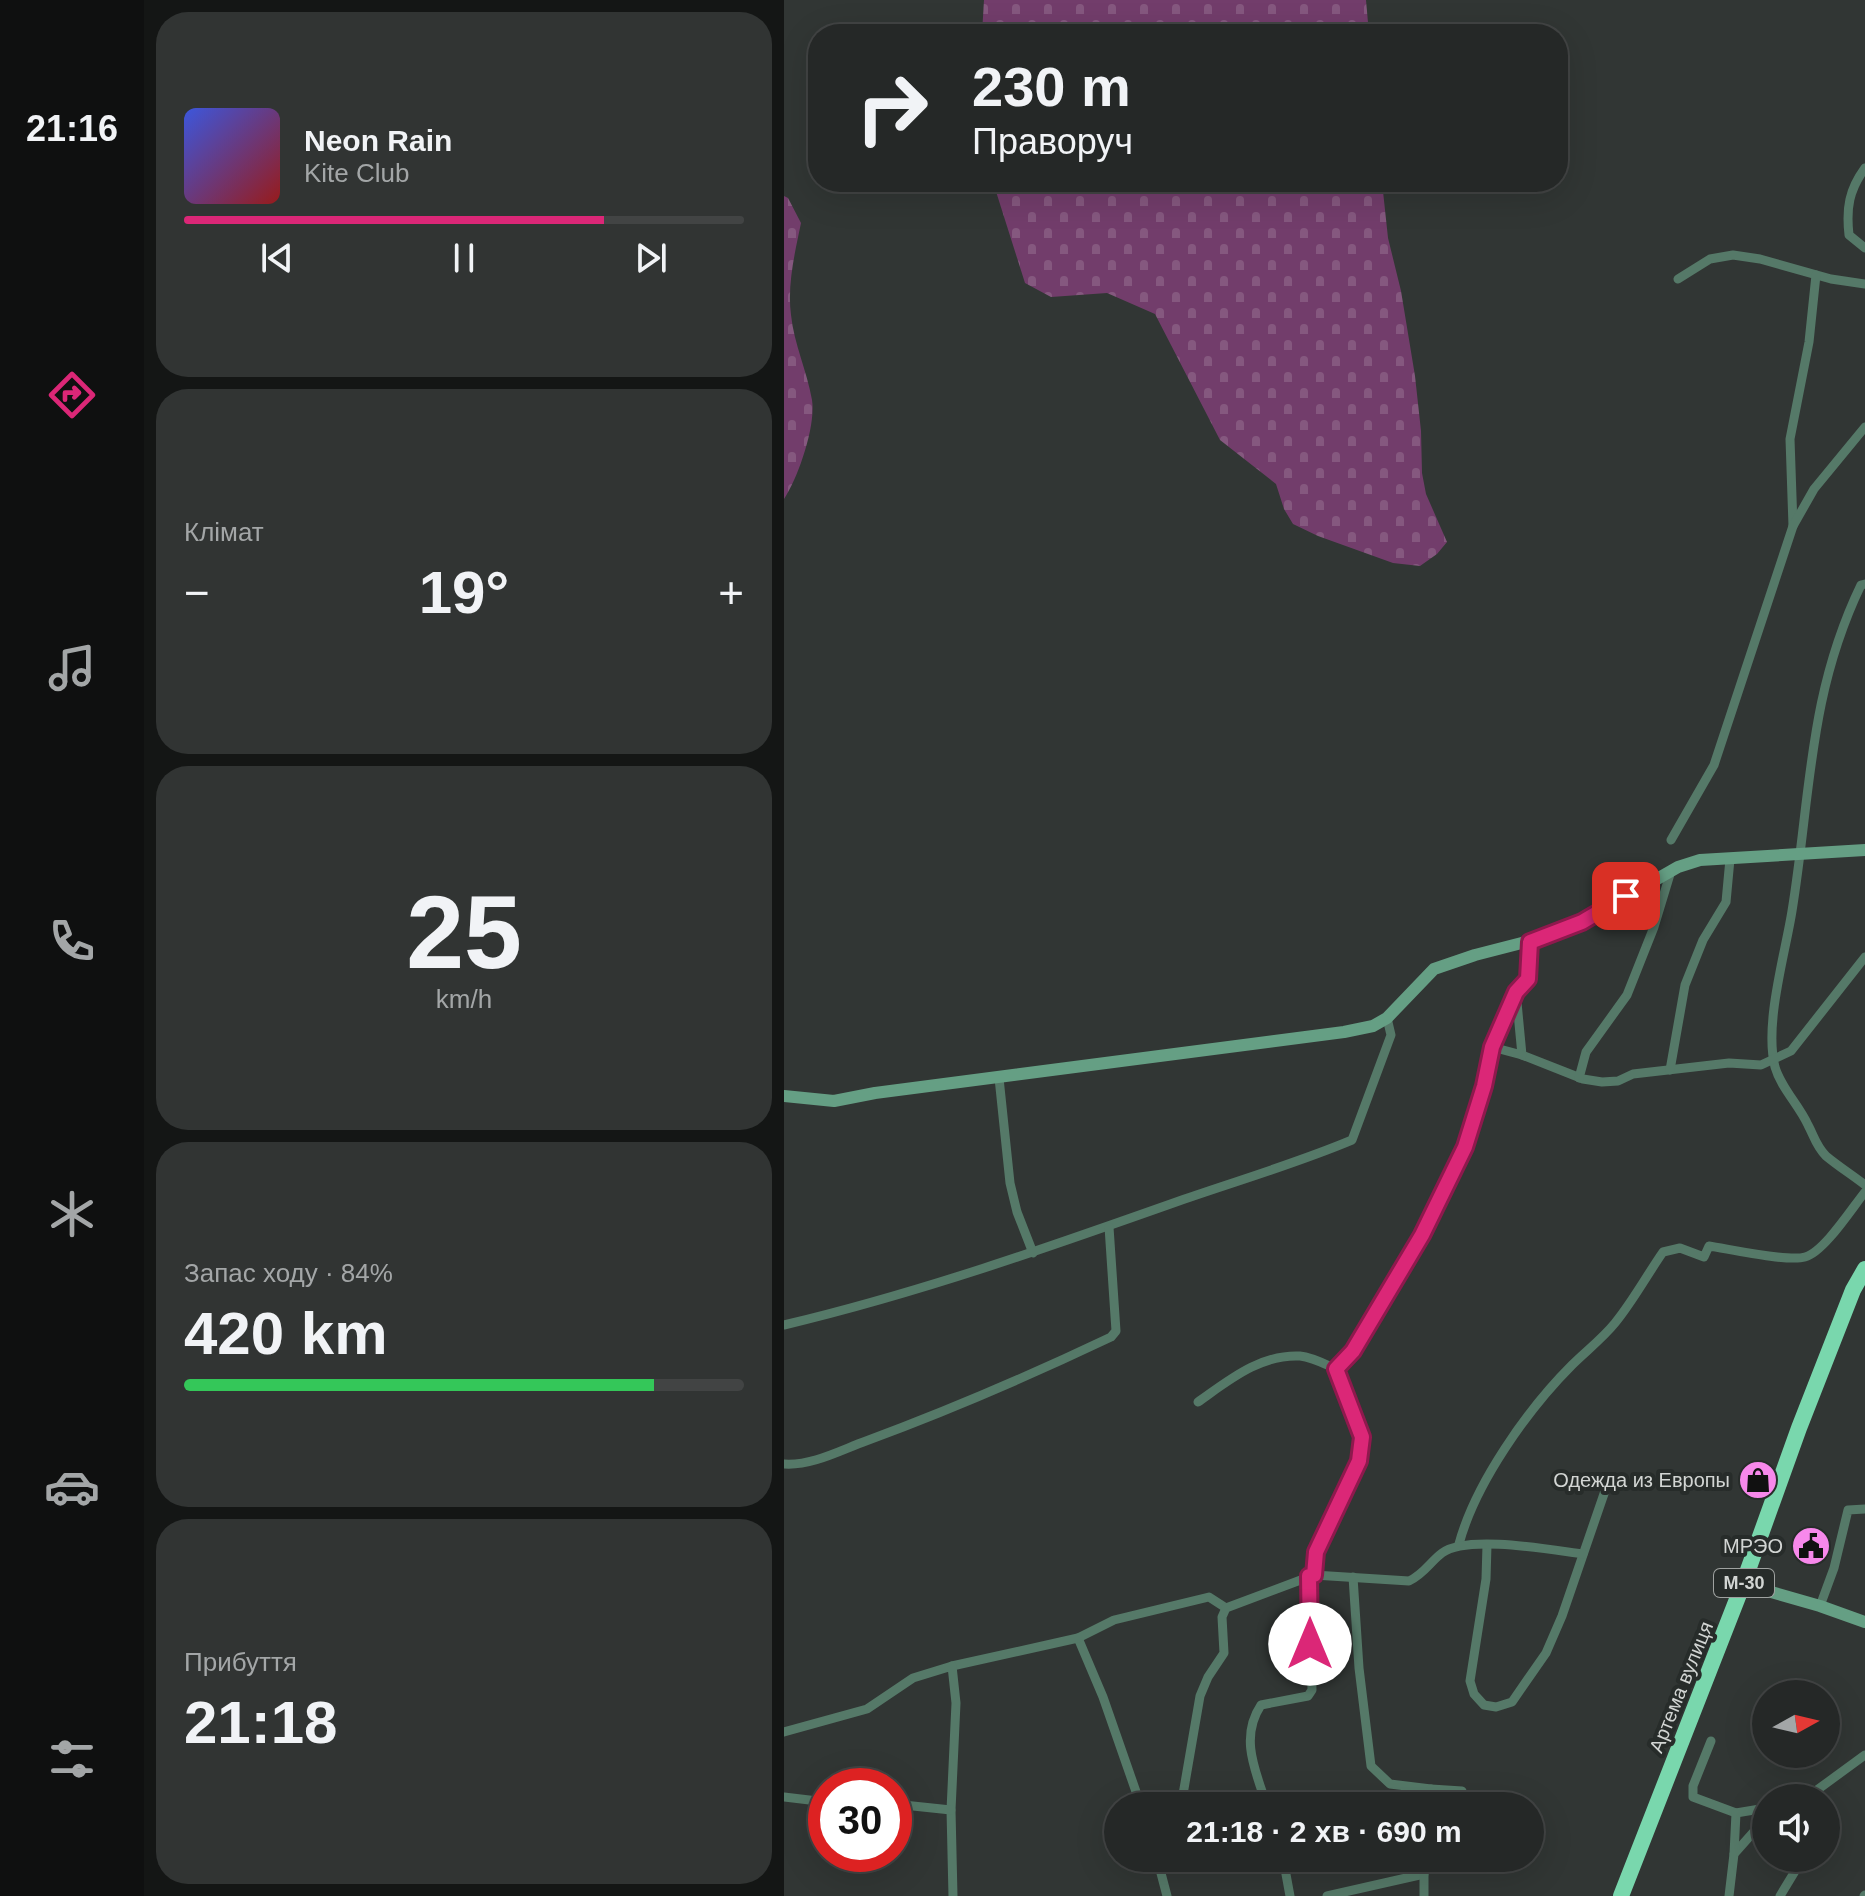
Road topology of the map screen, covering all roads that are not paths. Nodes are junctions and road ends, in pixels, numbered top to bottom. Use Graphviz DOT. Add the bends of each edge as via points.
graph roads {
  1 [pos="1865,168"];
  2 [pos="1865,248"];
  3 [pos="1816,275"];
  4 [pos="1678,279"];
  5 [pos="1865,284"];
  6 [pos="1865,427"];
  7 [pos="1793,526"];
  8 [pos="1865,584"];
  9 [pos="1671,840"];
  10 [pos="1865,850"];
  11 [pos="1800,855"];
  12 [pos="1730,859"];
  13 [pos="1671,871"];
  14 [pos="1530,942"];
  15 [pos="1865,957"];
  16 [pos="1516,992"];
  17 [pos="1387,1018"];
  18 [pos="1492,1047"];
  19 [pos="1522,1055"];
  20 [pos="1774,1059"];
  21 [pos="1670,1070"];
  22 [pos="999,1078"];
  23 [pos="1579,1078"];
  24 [pos="784,1096"];
  25 [pos="1865,1185"];
  26 [pos="1865,1192"];
  27 [pos="1109,1227"];
  28 [pos="1033,1253"];
  29 [pos="1865,1269"];
  30 [pos="784,1325"];
  31 [pos="1336,1369"];
  32 [pos="1198,1402"];
  33 [pos="784,1464"];
  34 [pos="1606,1488"];
  35 [pos="1865,1509"];
  36 [pos="1459,1544"];
  37 [pos="1487,1545"];
  38 [pos="1583,1554"];
  39 [pos="1312,1576"];
  40 [pos="1353,1577"];
  41 [pos="1743,1584"];
  42 [pos="1820,1606"];
  43 [pos="1226,1608"];
  44 [pos="1865,1622"];
  45 [pos="1078,1638"];
  46 [pos="952,1666"];
  47 [pos="784,1732"];
  48 [pos="1711,1741"];
  49 [pos="1865,1755"];
  50 [pos="1827,1784"];
  51 [pos="1431,1789"];
  52 [pos="1462,1791"];
  53 [pos="1136,1792"];
  54 [pos="1183,1792"];
  55 [pos="1263,1792"];
  56 [pos="1430,1792"];
  57 [pos="784,1797"];
  58 [pos="808,1800"];
  59 [pos="912,1806"];
  60 [pos="951,1810"];
  61 [pos="1752,1810"];
  62 [pos="1736,1813"];
  63 [pos="1752,1834"];
  64 [pos="1734,1854"];
  65 [pos="1161,1872"];
  66 [pos="1286,1872"];
  67 [pos="1795,1872"];
  68 [pos="1424,1874"];
  69 [pos="953,1896"];
  70 [pos="1167,1896"];
  71 [pos="1290,1896"];
  72 [pos="1327,1896"];
  73 [pos="1424,1896"];
  74 [pos="1621,1896"];
  75 [pos="1729,1896"];
  76 [pos="1780,1896"];
  1 -- 2 [label="street" via="1853,184 1846,212 1849,235"];
  3 -- 4 [label="street" via="1733,255 1710,259"];
  3 -- 5 [label="street"];
  3 -- 7 [label="street" via="1790,439"];
  6 -- 7 [label="street" via="1814,489"];
  7 -- 9 [label="street" via="1714,765"];
  8 -- 11 [label="street" via="1842,624 1824,686"];
  10 -- 11 [label="street"];
  11 -- 12 [label="street"];
  11 -- 20 [label="street" via="1771,1041"];
  12 -- 13 [label="street" via="1700,860"];
  12 -- 21 [label="street" via="1726,902 1685,985"];
  13 -- 14 [label="street" via="1582,922"];
  13 -- 23 [label="street" via="1627,995 1586,1052"];
  14 -- 16 [label="street" via="1528,979"];
  14 -- 17 [label="street" via="1434,969"];
  15 -- 20 [label="street" via="1791,1051"];
  16 -- 18 [label="street"];
  16 -- 19 [label="street"];
  17 -- 22 [label="street" via="1344,1032"];
  17 -- 27 [label="street" via="1391,1035 1352,1140"];
  18 -- 19 [label="street"];
  18 -- 31 [label="street" via="1465,1147 1422,1235 1353,1351"];
  19 -- 23 [label="street"];
  20 -- 21 [label="street" via="1761,1065"];
  20 -- 25 [label="street" via="1814,1141"];
  21 -- 23 [label="street" via="1610,1082"];
  22 -- 24 [label="street" via="834,1101"];
  22 -- 28 [label="street" via="1010,1183"];
  26 -- 36 [label="street" via="1821,1247 1805,1257 1709,1246 1704,1257 1680,1248 1663,1252 1617,1321 1571,1366 1515,1437 1470,1508"];
  27 -- 28 [label="street"];
  27 -- 33 [label="street" via="1116,1331 1111,1337 915,1423 805,1463"];
  28 -- 30 [label="street"];
  29 -- 41 [label="highway, Артема вулиця / М-30" via="1799,1428"];
  31 -- 32 [label="street" via="1300,1356 1269,1361 1248,1368"];
  31 -- 39 [label="street" via="1362,1437 1359,1461 1316,1552"];
  34 -- 38 [label="street"];
  35 -- 42 [label="street" via="1848,1510"];
  36 -- 37 [label="street"];
  36 -- 40 [label="street" via="1409,1581"];
  37 -- 38 [label="street"];
  37 -- 38 [label="street" via="1470,1681 1484,1705 1496,1707 1512,1702 1546,1653"];
  39 -- 40 [label="street"];
  39 -- 43 [label="street"];
  39 -- 55 [label="street" via="1312,1690 1308,1696 1261,1705 1249,1731"];
  40 -- 51 [label="street" via="1371,1766 1390,1784"];
  41 -- 42 [label="street"];
  41 -- 74 [label="highway, Артема вулиця / М-30"];
  42 -- 44 [label="street"];
  43 -- 45 [label="street" via="1209,1597 1191,1599 1114,1620"];
  43 -- 54 [label="street" via="1224,1653 1200,1696"];
  45 -- 46 [label="street"];
  45 -- 53 [label="street"];
  46 -- 47 [label="street" via="913,1678 867,1709"];
  46 -- 60 [label="street" via="956,1703"];
  48 -- 62 [label="street" via="1693,1797"];
  49 -- 50 [label="street"];
  51 -- 52 [label="street"];
  51 -- 56 [label="street"];
  57 -- 58 [label="street"];
  59 -- 60 [label="street"];
  60 -- 69 [label="street"];
  61 -- 62 [label="street"];
  62 -- 64 [label="street"];
  63 -- 64 [label="street"];
  64 -- 75 [label="street"];
  65 -- 70 [label="street"];
  66 -- 71 [label="street"];
  67 -- 76 [label="street"];
  68 -- 72 [label="street"];
  68 -- 73 [label="street"];
}
